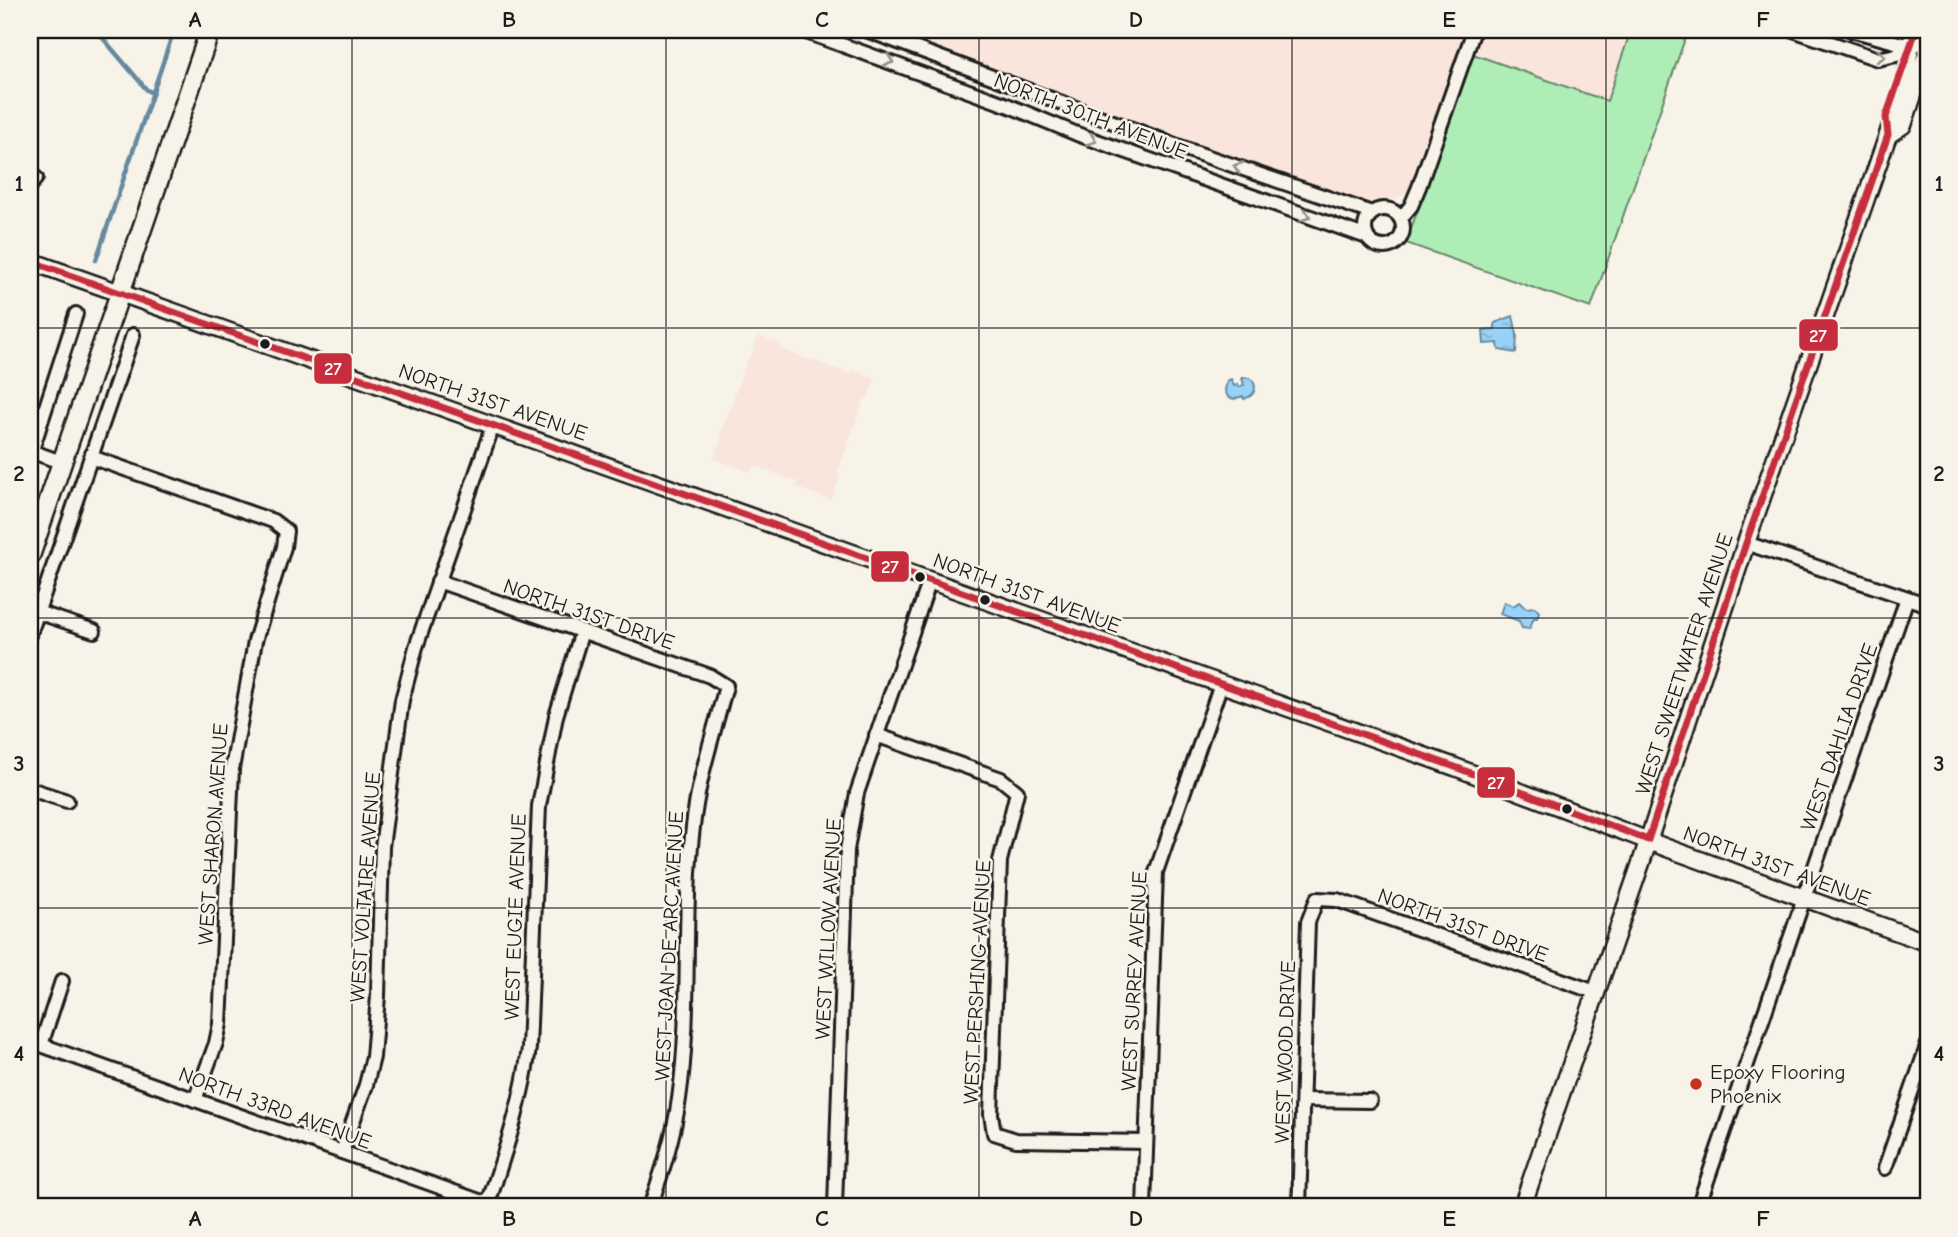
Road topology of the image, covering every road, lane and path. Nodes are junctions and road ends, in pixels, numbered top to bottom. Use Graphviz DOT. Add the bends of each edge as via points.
graph roads {
  1 [pos="210,30"];
  2 [pos="801,30"];
  3 [pos="866,30"];
  4 [pos="1474,30"];
  5 [pos="1793,30"];
  6 [pos="1851,30"];
  7 [pos="1916,30"];
  8 [pos="1928,35"];
  9 [pos="1910,46"];
  10 [pos="1928,50"];
  11 [pos="1914,71"];
  12 [pos="1888,135"];
  13 [pos="1372,213"];
  14 [pos="1401,218"];
  15 [pos="1367,237"];
  16 [pos="30,261"];
  17 [pos="120,292"];
  18 [pos="76,314"];
  19 [pos="133,335"];
  20 [pos="493,425"];
  21 [pos="30,453"];
  22 [pos="91,457"];
  23 [pos="61,462"];
  24 [pos="1746,543"];
  25 [pos="30,556"];
  26 [pos="930,580"];
  27 [pos="438,581"];
  28 [pos="1907,598"];
  29 [pos="1928,605"];
  30 [pos="37,612"];
  31 [pos="94,631"];
  32 [pos="582,631"];
  33 [pos="30,634"];
  34 [pos="1221,684"];
  35 [pos="726,686"];
  36 [pos="876,736"];
  37 [pos="30,789"];
  38 [pos="67,802"];
  39 [pos="1648,840"];
  40 [pos="1804,899"];
  41 [pos="1317,900"];
  42 [pos="1928,943"];
  43 [pos="62,981"];
  44 [pos="1595,992"];
  45 [pos="35,1043"];
  46 [pos="1928,1044"];
  47 [pos="195,1100"];
  48 [pos="1303,1100"];
  49 [pos="1370,1101"];
  50 [pos="1146,1142"];
  51 [pos="342,1152"];
  52 [pos="1885,1168"];
  53 [pos="492,1206"];
  54 [pos="649,1207"];
  55 [pos="835,1207"];
  56 [pos="1144,1207"];
  57 [pos="1299,1207"];
  58 [pos="1521,1207"];
  59 [pos="1698,1207"];
  1 -- 17 [label="main road"];
  2 -- 15 [label="street, NORTH 30TH AVENUE, one-way" via="1007,104 1077,135"];
  13 -- 3 [label="street, NORTH 30TH AVENUE, one-way"];
  4 -- 14 [label="street" via="1419,187"];
  5 -- 9 [label="street, one-way" via="1878,59"];
  6 -- 9 [label="street"];
  7 -- 9 [label="street, WEST SWEETWATER AVENUE"];
  8 -- 9 [label="street"];
  9 -- 11 [label="street"];
  9 -- 11 [label="street, WEST SWEETWATER AVENUE"];
  10 -- 11 [label="street, WEST SWEETWATER AVENUE"];
  11 -- 12 [label="street, WEST SWEETWATER AVENUE" via="1886,117"];
  11 -- 12 [label="street, WEST SWEETWATER AVENUE" via="1903,125"];
  12 -- 24 [label="street, WEST SWEETWATER AVENUE"];
  13 -- 14 [label="street, NORTH 30TH AVENUE" via="1391,210"];
  13 -- 15 [label="street" via="1365,224"];
  14 -- 15 [label="street, NORTH 30TH AVENUE" via="1403,234 1393,246 1379,247"];
  16 -- 17 [label="street, NORTH 31ST AVENUE"];
  17 -- 20 [label="street, NORTH 31ST AVENUE"];
  17 -- 23 [label="main road"];
  18 -- 21 [label="street"];
  19 -- 22 [label="street"];
  20 -- 26 [label="street, NORTH 31ST AVENUE"];
  20 -- 27 [label="street, WEST VOLTAIRE AVENUE"];
  21 -- 23 [label="street"];
  22 -- 30 [label="street"];
  22 -- 47 [label="street, WEST SHARON AVENUE" via="273,521 286,531 255,641 232,769 220,1024"];
  23 -- 25 [label="main road"];
  24 -- 28 [label="street"];
  24 -- 39 [label="street, WEST SWEETWATER AVENUE"];
  26 -- 34 [label="street, NORTH 31ST AVENUE"];
  26 -- 36 [label="street, WEST WILLOW AVENUE"];
  27 -- 32 [label="street, NORTH 31ST DRIVE"];
  27 -- 51 [label="street, WEST VOLTAIRE AVENUE" via="402,700 382,847 373,1057"];
  28 -- 29 [label="street"];
  28 -- 40 [label="street, WEST DAHLIA DRIVE"];
  30 -- 31 [label="street"];
  30 -- 33 [label="street"];
  32 -- 35 [label="street, NORTH 31ST DRIVE" via="710,676"];
  32 -- 53 [label="street, WEST EUGIE AVENUE" via="556,716 539,806 529,1048 524,1087"];
  34 -- 39 [label="street, NORTH 31ST AVENUE"];
  34 -- 50 [label="street, WEST SURREY AVENUE" via="1156,872"];
  35 -- 54 [label="street, WEST JOAN DE ARC AVENUE" via="712,729 693,825 679,1101"];
  36 -- 50 [label="street, WEST PERSHING AVENUE" via="1001,779 1017,792 1000,861 990,1114 994,1133 1016,1140"];
  36 -- 55 [label="street, WEST WILLOW AVENUE" via="857,793 847,850"];
  37 -- 38 [label="street"];
  39 -- 40 [label="street, NORTH 31ST AVENUE"];
  39 -- 44 [label="street, WEST SWEETWATER AVENUE"];
  40 -- 42 [label="street, NORTH 31ST AVENUE"];
  40 -- 59 [label="street, WEST DAHLIA DRIVE"];
  41 -- 44 [label="street, NORTH 31ST DRIVE" via="1337,900"];
  41 -- 48 [label="street, WEST WOOD DRIVE" via="1308,922"];
  43 -- 45 [label="street, NORTH 33RD AVENUE"];
  44 -- 58 [label="street, WEST SWEETWATER AVENUE"];
  45 -- 47 [label="street, NORTH 33RD AVENUE"];
  46 -- 52 [label="street"];
  47 -- 51 [label="street, NORTH 33RD AVENUE"];
  48 -- 49 [label="street"];
  48 -- 57 [label="street, WEST WOOD DRIVE"];
  50 -- 56 [label="street, WEST SURREY AVENUE"];
  51 -- 53 [label="street, NORTH 33RD AVENUE"];
}
